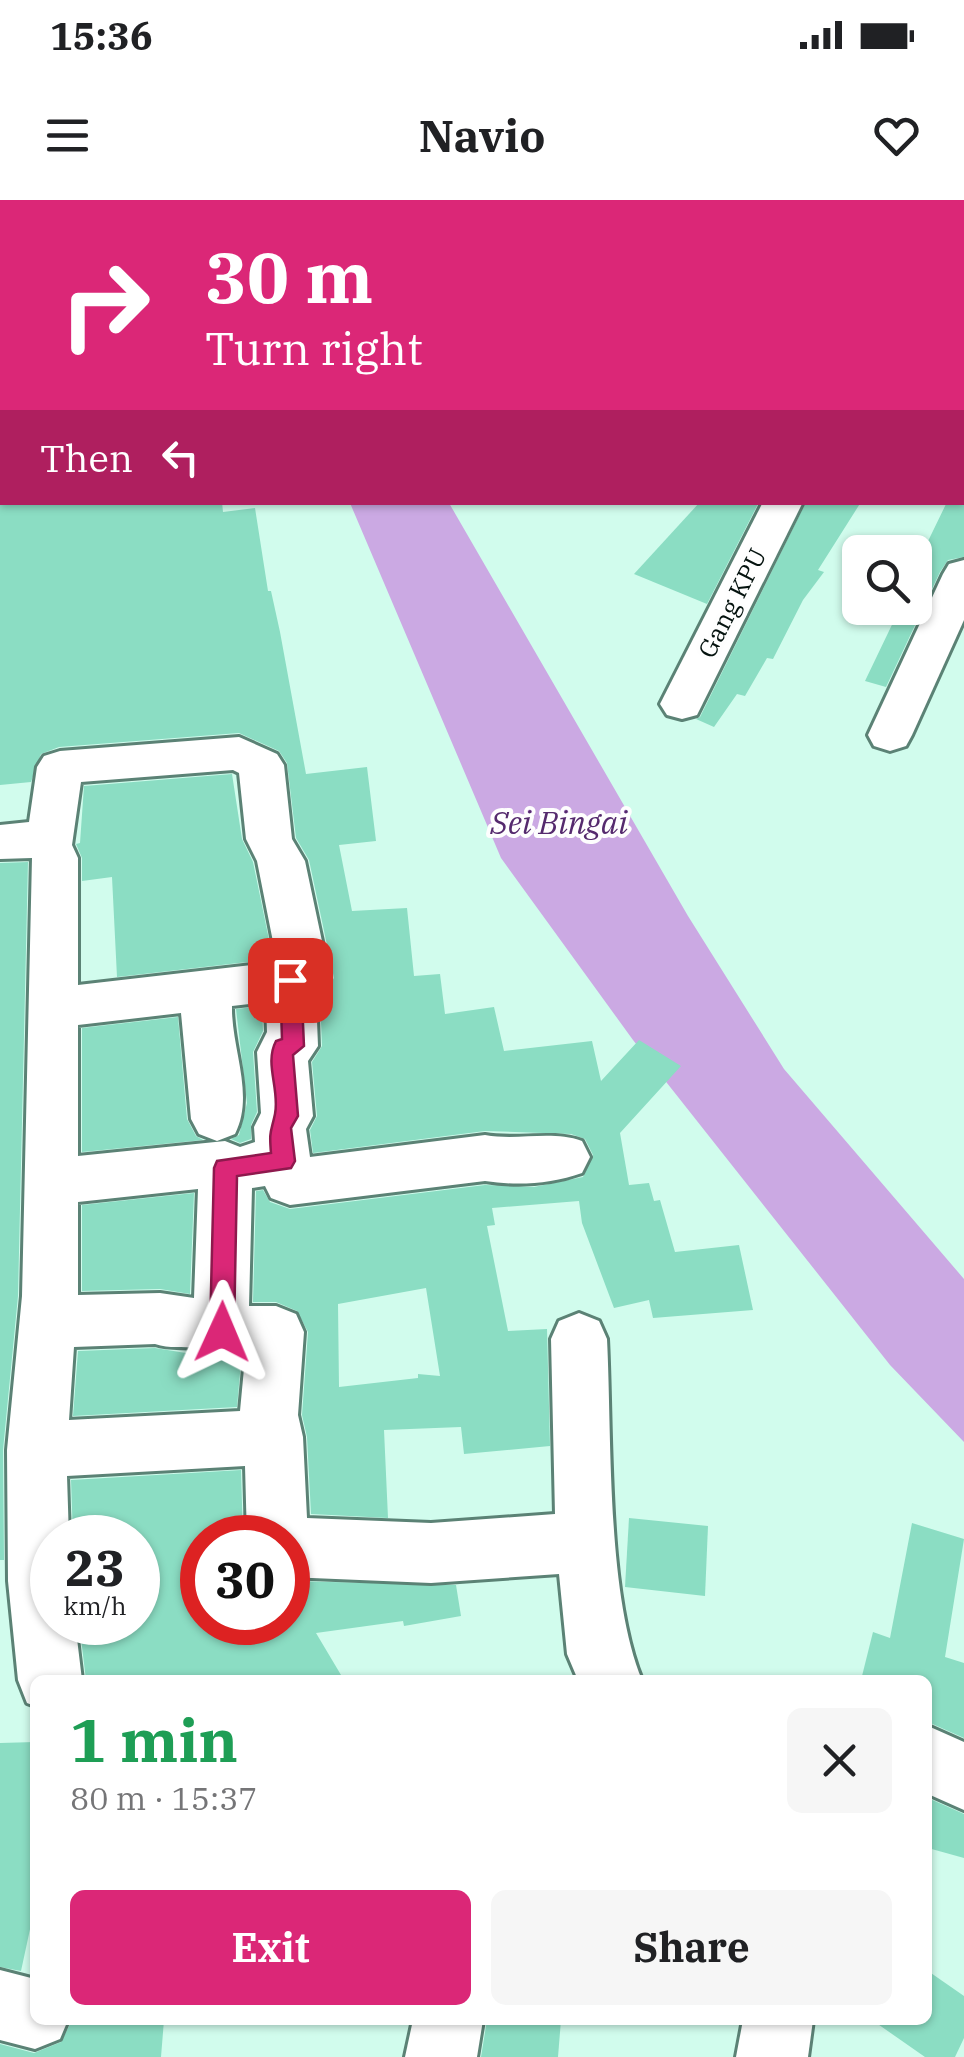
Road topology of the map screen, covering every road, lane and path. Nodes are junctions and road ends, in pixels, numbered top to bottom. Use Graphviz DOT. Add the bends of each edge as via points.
graph roads {
  1 [pos="782,505"];
  2 [pos="964,574"];
  3 [pos="682,704"];
  4 [pos="890,735"];
  5 [pos="25,843"];
  6 [pos="290,980"];
  7 [pos="207,989"];
  8 [pos="53,1007"];
  9 [pos="221,1143"];
  10 [pos="563,1157"];
  11 [pos="283,1161"];
  12 [pos="52,1182"];
  13 [pos="220,1322"];
  14 [pos="579,1339"];
  15 [pos="30,1360"];
  16 [pos="272,1436"];
  17 [pos="37,1450"];
  18 [pos="276,1515"];
  19 [pos="586,1542"];
  20 [pos="310,1548"];
  21 [pos="19,1583"];
  22 [pos="48,1675"];
  23 [pos="608,1675"];
  24 [pos="932,1761"];
  25 [pos="964,1777"];
  26 [pos="0,2006"];
  27 [pos="30,2013"];
  28 [pos="447,2025"];
  29 [pos="777,2025"];
  30 [pos="441,2057"];
  31 [pos="772,2057"];
  1 -- 3 [label="street, Gang KPU"];
  2 -- 4 [label="street"];
  5 -- 6 [label="street" via="60,767 239,753 261,765 270,840 281,862 305,979"];
  5 -- 8 [label="street" via="55,858"];
  6 -- 7 [label="street"];
  6 -- 11 [label="street" via="293,1046 282,1052"];
  7 -- 8 [label="street"];
  7 -- 9 [label="street"];
  8 -- 12 [label="street"];
  9 -- 11 [label="street"];
  9 -- 12 [label="street" via="225,1164"];
  9 -- 13 [label="street" via="226,1240"];
  10 -- 11 [label="street" via="484,1158 290,1182"];
  12 -- 15 [label="street"];
  13 -- 15 [label="street" via="160,1318"];
  13 -- 16 [label="street" via="222,1332 276,1332"];
  14 -- 19 [label="street"];
  15 -- 17 [label="street"];
  16 -- 17 [label="street"];
  16 -- 18 [label="street"];
  17 -- 21 [label="street"];
  19 -- 20 [label="street" via="432,1553"];
  19 -- 23 [label="street" via="599,1654"];
  21 -- 22 [label="street"];
  24 -- 25 [label="street"];
  26 -- 27 [label="street"];
  28 -- 30 [label="street"];
  29 -- 31 [label="street"];
}
